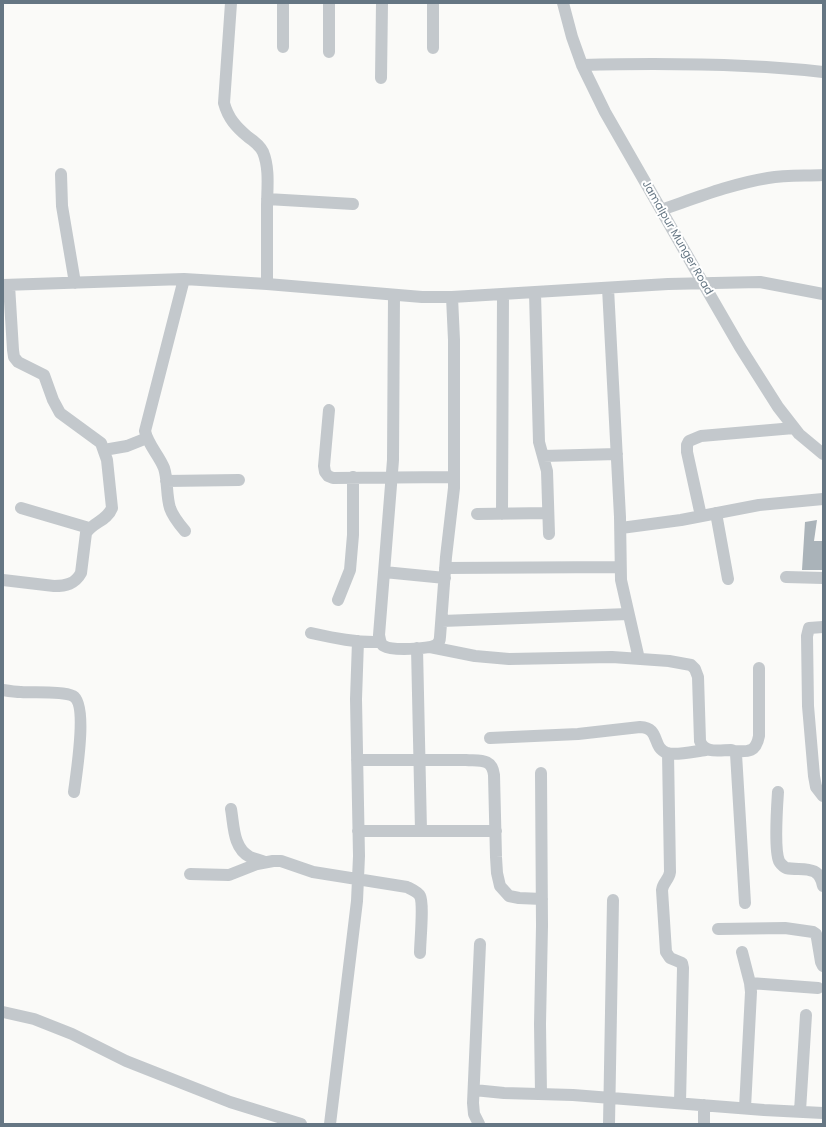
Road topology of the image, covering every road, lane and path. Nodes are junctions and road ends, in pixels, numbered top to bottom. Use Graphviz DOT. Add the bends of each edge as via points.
graph roads {
  1 [pos="231,3"];
  2 [pos="283,3"];
  3 [pos="329,3"];
  4 [pos="382,3"];
  5 [pos="434,3"];
  6 [pos="563,3"];
  7 [pos="283,46"];
  8 [pos="433,48"];
  9 [pos="329,52"];
  10 [pos="582,65"];
  11 [pos="823,72"];
  12 [pos="382,78"];
  13 [pos="61,174"];
  14 [pos="823,174"];
  15 [pos="267,199"];
  16 [pos="353,204"];
  17 [pos="661,210"];
  18 [pos="184,279"];
  19 [pos="75,283"];
  20 [pos="703,283"];
  21 [pos="267,284"];
  22 [pos="6,285"];
  23 [pos="608,288"];
  24 [pos="535,293"];
  25 [pos="823,294"];
  26 [pos="394,295"];
  27 [pos="503,295"];
  28 [pos="452,297"];
  29 [pos="330,410"];
  30 [pos="794,428"];
  31 [pos="147,438"];
  32 [pos="104,450"];
  33 [pos="617,454"];
  34 [pos="823,454"];
  35 [pos="542,456"];
  36 [pos="353,477"];
  37 [pos="392,477"];
  38 [pos="454,477"];
  39 [pos="239,480"];
  40 [pos="166,481"];
  41 [pos="823,499"];
  42 [pos="21,508"];
  43 [pos="548,513"];
  44 [pos="716,513"];
  45 [pos="477,514"];
  46 [pos="502,514"];
  47 [pos="701,516"];
  48 [pos="89,528"];
  49 [pos="620,528"];
  50 [pos="186,531"];
  51 [pos="549,534"];
  52 [pos="620,567"];
  53 [pos="384,572"];
  54 [pos="445,573"];
  55 [pos="786,577"];
  56 [pos="823,578"];
  57 [pos="728,579"];
  58 [pos="3,580"];
  59 [pos="338,600"];
  60 [pos="628,614"];
  61 [pos="442,622"];
  62 [pos="823,627"];
  63 [pos="311,633"];
  64 [pos="358,641"];
  65 [pos="380,642"];
  66 [pos="430,647"];
  67 [pos="417,648"];
  68 [pos="639,659"];
  69 [pos="759,668"];
  70 [pos="3,690"];
  71 [pos="490,738"];
  72 [pos="706,750"];
  73 [pos="734,751"];
  74 [pos="668,753"];
  75 [pos="420,759"];
  76 [pos="357,760"];
  77 [pos="541,773"];
  78 [pos="74,792"];
  79 [pos="778,792"];
  80 [pos="823,796"];
  81 [pos="231,809"];
  82 [pos="358,831"];
  83 [pos="421,831"];
  84 [pos="496,831"];
  85 [pos="265,862"];
  86 [pos="190,874"];
  87 [pos="358,879"];
  88 [pos="823,886"];
  89 [pos="542,899"];
  90 [pos="613,900"];
  91 [pos="745,903"];
  92 [pos="718,929"];
  93 [pos="480,944"];
  94 [pos="742,952"];
  95 [pos="420,953"];
  96 [pos="823,966"];
  97 [pos="750,983"];
  98 [pos="818,988"];
  99 [pos="3,1012"];
  100 [pos="806,1015"];
  101 [pos="474,1090"];
  102 [pos="541,1094"];
  103 [pos="609,1097"];
  104 [pos="680,1103"];
  105 [pos="704,1105"];
  106 [pos="746,1108"];
  107 [pos="800,1111"];
  108 [pos="823,1113"];
  109 [pos="301,1124"];
  110 [pos="330,1124"];
  111 [pos="479,1124"];
  112 [pos="609,1124"];
  113 [pos="704,1124"];
  1 -- 15 [label="street" via="224,103 230,119 263,152 267,170"];
  2 -- 7 [label="street"];
  3 -- 9 [label="street"];
  4 -- 12 [label="street"];
  5 -- 8 [label="street"];
  6 -- 10 [label="street, Jamalpur Munger Road"];
  10 -- 11 [label="street" via="652,63 776,67"];
  10 -- 17 [label="street, Jamalpur Munger Road" via="605,112"];
  13 -- 19 [label="street" via="62,206"];
  14 -- 17 [label="street" via="755,180"];
  15 -- 16 [label="street"];
  15 -- 21 [label="street"];
  17 -- 20 [label="street, Jamalpur Munger Road"];
  18 -- 19 [label="street"];
  18 -- 21 [label="street"];
  18 -- 31 [label="street" via="146,426"];
  19 -- 22 [label="street"];
  20 -- 23 [label="street"];
  20 -- 25 [label="street" via="760,282"];
  20 -- 30 [label="street, Jamalpur Munger Road" via="740,347"];
  21 -- 26 [label="street"];
  22 -- 32 [label="street" via="14,357 22,365 44,375 60,413 96,438"];
  23 -- 24 [label="street"];
  23 -- 33 [label="street"];
  24 -- 27 [label="street"];
  24 -- 35 [label="street" via="539,442"];
  26 -- 28 [label="street"];
  26 -- 37 [label="street"];
  27 -- 28 [label="street"];
  27 -- 46 [label="street"];
  28 -- 38 [label="street"];
  29 -- 36 [label="street" via="325,472 333,478"];
  30 -- 34 [label="street, Jamalpur Munger Road"];
  30 -- 47 [label="street" via="701,436 689,441 687,452"];
  31 -- 32 [label="street" via="127,446"];
  31 -- 40 [label="street" via="161,460"];
  32 -- 48 [label="street" via="112,508 110,514"];
  33 -- 35 [label="street"];
  33 -- 49 [label="street"];
  35 -- 43 [label="street" via="547,471"];
  36 -- 37 [label="street"];
  36 -- 59 [label="street" via="354,522 351,565"];
  37 -- 38 [label="street"];
  37 -- 53 [label="street"];
  38 -- 54 [label="street"];
  39 -- 40 [label="street"];
  40 -- 50 [label="street" via="170,507"];
  41 -- 44 [label="street" via="772,503"];
  42 -- 48 [label="street"];
  43 -- 46 [label="street"];
  43 -- 51 [label="street"];
  44 -- 47 [label="street"];
  44 -- 57 [label="street"];
  45 -- 46 [label="street"];
  47 -- 49 [label="street"];
  48 -- 58 [label="street" via="84,539 80,573 73,582 54,586"];
  49 -- 52 [label="street"];
  52 -- 54 [label="street"];
  52 -- 60 [label="street"];
  53 -- 54 [label="street"];
  53 -- 65 [label="street"];
  54 -- 61 [label="street"];
  55 -- 56 [label="street"];
  60 -- 61 [label="street"];
  60 -- 68 [label="street"];
  61 -- 66 [label="street" via="439,642"];
  62 -- 80 [label="street" via="809,628 807,636 808,706 813,768 815,784"];
  63 -- 64 [label="street"];
  64 -- 65 [label="street"];
  64 -- 76 [label="street"];
  65 -- 67 [label="street" via="393,648"];
  66 -- 67 [label="street"];
  66 -- 68 [label="street" via="460,654 509,659"];
  67 -- 75 [label="street"];
  68 -- 72 [label="street" via="684,663 695,669 699,691 700,741"];
  69 -- 73 [label="street" via="758,743 751,750"];
  70 -- 78 [label="street" via="64,694 77,699 81,715"];
  71 -- 74 [label="street" via="550,736 647,727 652,731 660,749"];
  72 -- 73 [label="street"];
  72 -- 74 [label="street"];
  73 -- 91 [label="street" via="737,759"];
  74 -- 104 [label="street" via="670,872 662,890 666,952 684,968"];
  75 -- 76 [label="street"];
  75 -- 83 [label="street"];
  75 -- 84 [label="street" via="489,763 494,768"];
  76 -- 82 [label="street"];
  77 -- 89 [label="street"];
  79 -- 88 [label="street" via="779,861 786,868 815,871 820,876"];
  81 -- 85 [label="street" via="239,846 250,857"];
  82 -- 83 [label="street"];
  82 -- 87 [label="street"];
  83 -- 84 [label="street"];
  84 -- 89 [label="street" via="497,873 500,886 509,896"];
  85 -- 86 [label="street" via="229,875"];
  85 -- 87 [label="street" via="281,861 313,872"];
  87 -- 95 [label="street" via="407,887 420,896"];
  87 -- 110 [label="street"];
  89 -- 102 [label="street"];
  90 -- 103 [label="street"];
  92 -- 96 [label="street" via="785,928 813,932 816,934"];
  93 -- 101 [label="street"];
  94 -- 97 [label="street"];
  97 -- 98 [label="street"];
  97 -- 106 [label="street" via="752,1001"];
  99 -- 109 [label="street" via="34,1019 72,1034 126,1061 230,1102"];
  100 -- 107 [label="street"];
  101 -- 102 [label="street"];
  101 -- 111 [label="street" via="474,1114"];
  102 -- 103 [label="street"];
  103 -- 104 [label="street"];
  103 -- 112 [label="street"];
  104 -- 105 [label="street"];
  105 -- 106 [label="street"];
  105 -- 113 [label="street"];
  106 -- 107 [label="street"];
  107 -- 108 [label="street"];
}
